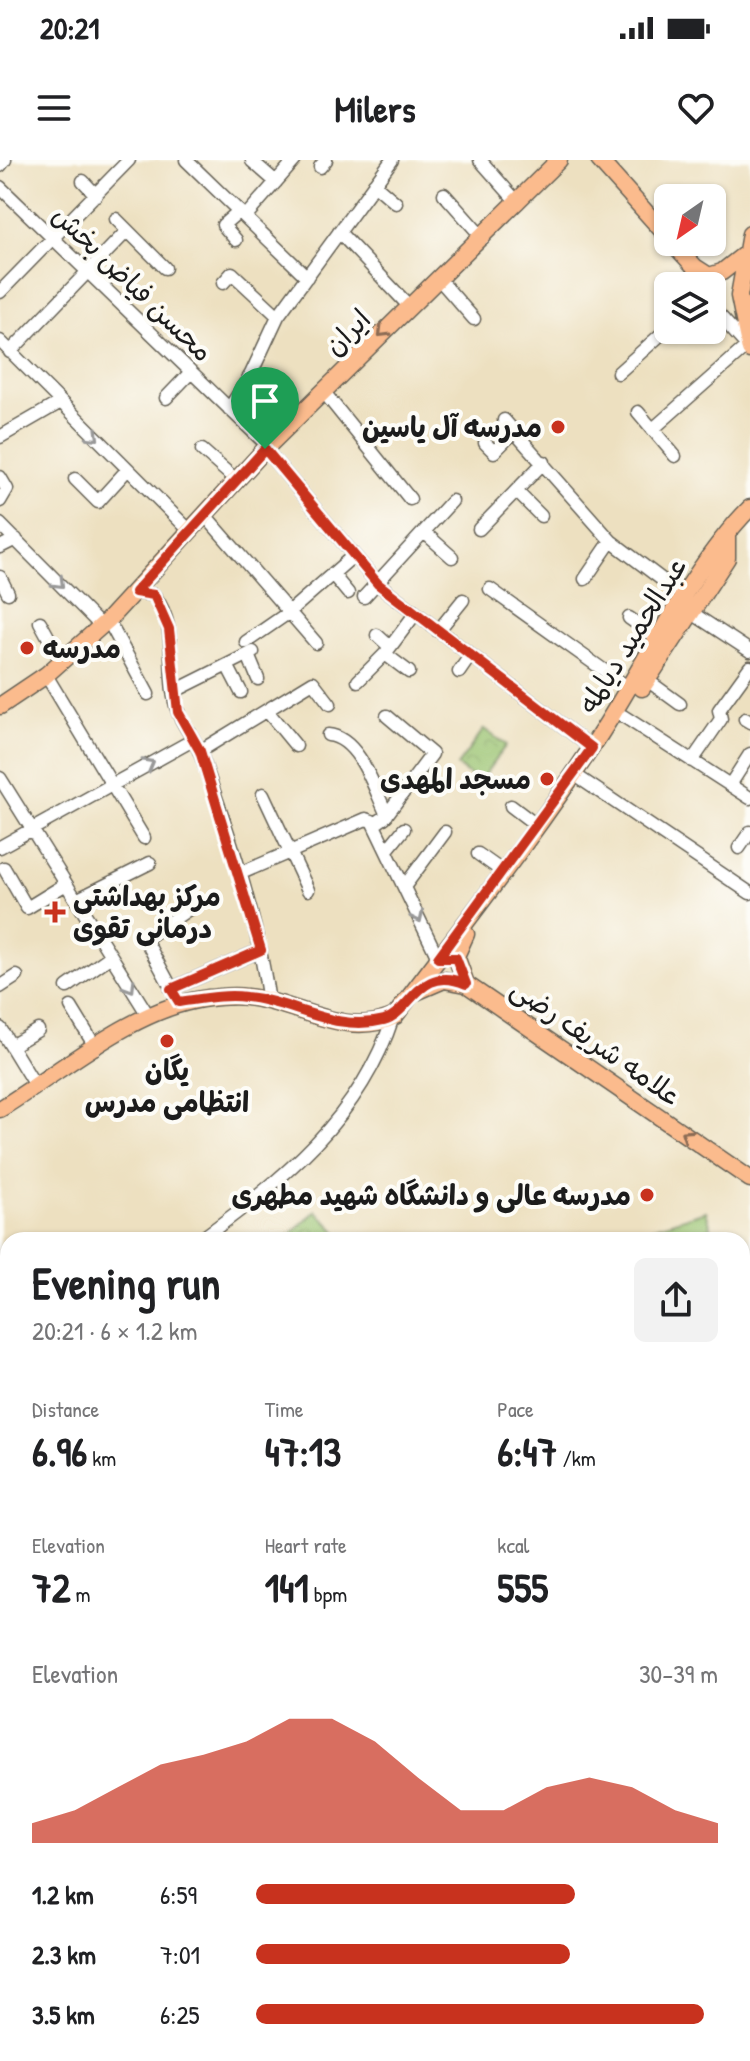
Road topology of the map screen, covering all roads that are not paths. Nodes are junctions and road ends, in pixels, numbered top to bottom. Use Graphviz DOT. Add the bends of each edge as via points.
graph roads {
  1 [pos="5,160"];
  2 [pos="129,160"];
  3 [pos="186,160"];
  4 [pos="295,160"];
  5 [pos="392,160"];
  6 [pos="480,160"];
  7 [pos="559,160"];
  8 [pos="599,160"];
  9 [pos="613,160"];
  10 [pos="252,161"];
  11 [pos="0,166"];
  12 [pos="83,181"];
  13 [pos="276,182"];
  14 [pos="374,184"];
  15 [pos="0,187"];
  16 [pos="444,194"];
  17 [pos="96,195"];
  18 [pos="396,203"];
  19 [pos="518,203"];
  20 [pos="654,208"];
  21 [pos="242,214"];
  22 [pos="116,219"];
  23 [pos="654,221"];
  24 [pos="127,231"];
  25 [pos="339,232"];
  26 [pos="750,234"];
  27 [pos="483,238"];
  28 [pos="54,239"];
  29 [pos="236,240"];
  30 [pos="745,254"];
  31 [pos="686,256"];
  32 [pos="696,256"];
  33 [pos="165,268"];
  34 [pos="726,268"];
  35 [pos="87,272"];
  36 [pos="307,277"];
  37 [pos="439,279"];
  38 [pos="223,283"];
  39 [pos="0,292"];
  40 [pos="409,306"];
  41 [pos="278,316"];
  42 [pos="474,319"];
  43 [pos="726,323"];
  44 [pos="0,341"];
  45 [pos="654,341"];
  46 [pos="749,348"];
  47 [pos="10,352"];
  48 [pos="191,372"];
  49 [pos="618,373"];
  50 [pos="323,391"];
  51 [pos="166,398"];
  52 [pos="59,403"];
  53 [pos="229,409"];
  54 [pos="638,412"];
  55 [pos="504,420"];
  56 [pos="653,429"];
  57 [pos="515,431"];
  58 [pos="0,437"];
  59 [pos="485,443"];
  60 [pos="266,448"];
  61 [pos="202,450"];
  62 [pos="675,456"];
  63 [pos="544,462"];
  64 [pos="128,469"];
  65 [pos="0,477"];
  66 [pos="75,479"];
  67 [pos="236,480"];
  68 [pos="314,486"];
  69 [pos="516,491"];
  70 [pos="302,494"];
  71 [pos="410,499"];
  72 [pos="0,501"];
  73 [pos="452,501"];
  74 [pos="750,508"];
  75 [pos="204,514"];
  76 [pos="541,516"];
  77 [pos="0,524"];
  78 [pos="479,529"];
  79 [pos="738,529"];
  80 [pos="189,530"];
  81 [pos="424,532"];
  82 [pos="16,539"];
  83 [pos="611,541"];
  84 [pos="0,547"];
  85 [pos="353,556"];
  86 [pos="452,557"];
  87 [pos="333,575"];
  88 [pos="0,577"];
  89 [pos="585,579"];
  90 [pos="378,584"];
  91 [pos="490,589"];
  92 [pos="135,592"];
  93 [pos="8,593"];
  94 [pos="348,593"];
  95 [pos="364,597"];
  96 [pos="463,600"];
  97 [pos="688,605"];
  98 [pos="288,613"];
  99 [pos="415,614"];
  100 [pos="629,618"];
  101 [pos="40,622"];
  102 [pos="105,623"];
  103 [pos="438,631"];
  104 [pos="377,635"];
  105 [pos="659,639"];
  106 [pos="316,643"];
  107 [pos="249,650"];
  108 [pos="388,651"];
  109 [pos="750,651"];
  110 [pos="470,656"];
  111 [pos="62,662"];
  112 [pos="227,665"];
  113 [pos="750,667"];
  114 [pos="409,672"];
  115 [pos="459,672"];
  116 [pos="46,675"];
  117 [pos="258,679"];
  118 [pos="647,680"];
  119 [pos="358,681"];
  120 [pos="630,689"];
  121 [pos="173,692"];
  122 [pos="241,692"];
  123 [pos="148,694"];
  124 [pos="330,704"];
  125 [pos="680,704"];
  126 [pos="0,706"];
  127 [pos="268,712"];
  128 [pos="387,716"];
  129 [pos="623,716"];
  130 [pos="328,735"];
  131 [pos="197,746"];
  132 [pos="296,746"];
  133 [pos="592,748"];
  134 [pos="750,754"];
  135 [pos="692,761"];
  136 [pos="0,778"];
  137 [pos="581,779"];
  138 [pos="112,785"];
  139 [pos="730,785"];
  140 [pos="263,794"];
  141 [pos="750,798"];
  142 [pos="511,806"];
  143 [pos="387,815"];
  144 [pos="375,824"];
  145 [pos="536,825"];
  146 [pos="32,829"];
  147 [pos="404,829"];
  148 [pos="445,832"];
  149 [pos="750,832"];
  150 [pos="144,838"];
  151 [pos="0,847"];
  152 [pos="739,848"];
  153 [pos="387,850"];
  154 [pos="291,851"];
  155 [pos="478,854"];
  156 [pos="150,863"];
  157 [pos="4,868"];
  158 [pos="502,871"];
  159 [pos="239,874"];
  160 [pos="66,884"];
  161 [pos="404,887"];
  162 [pos="308,890"];
  163 [pos="750,893"];
  164 [pos="76,900"];
  165 [pos="193,906"];
  166 [pos="261,950"];
  167 [pos="111,956"];
  168 [pos="438,958"];
  169 [pos="456,958"];
  170 [pos="17,976"];
  171 [pos="466,984"];
  172 [pos="0,987"];
  173 [pos="67,987"];
  174 [pos="175,996"];
  175 [pos="409,996"];
  176 [pos="269,1002"];
  177 [pos="71,1007"];
  178 [pos="148,1015"];
  179 [pos="393,1017"];
  180 [pos="0,1028"];
  181 [pos="38,1030"];
  182 [pos="11,1046"];
  183 [pos="96,1048"];
  184 [pos="36,1087"];
  185 [pos="0,1109"];
  186 [pos="750,1179"];
  187 [pos="211,1232"];
  1 -- 11 [label="street"];
  2 -- 17 [label="street"];
  3 -- 21 [label="street"];
  4 -- 13 [label="street"];
  5 -- 14 [label="street"];
  6 -- 19 [label="street"];
  7 -- 19 [label="main road, ایران"];
  8 -- 23 [label="main road"];
  9 -- 20 [label="main road"];
  10 -- 13 [label="street"];
  12 -- 17 [label="street"];
  13 -- 21 [label="street"];
  14 -- 18 [label="street"];
  14 -- 25 [label="street"];
  15 -- 28 [label="street, محسن فیاض بخش"];
  16 -- 27 [label="street"];
  17 -- 28 [label="street"];
  19 -- 27 [label="main road, ایران"];
  21 -- 29 [label="street" via="223,225"];
  21 -- 36 [label="street"];
  22 -- 24 [label="street"];
  24 -- 33 [label="street"];
  24 -- 35 [label="street"];
  25 -- 36 [label="street"];
  25 -- 40 [label="street"];
  26 -- 30 [label="main road"];
  27 -- 37 [label="main road, ایران"];
  28 -- 35 [label="street, محسن فیاض بخش"];
  28 -- 39 [label="street"];
  30 -- 34 [label="main road"];
  30 -- 46 [label="main road" via="739,296"];
  31 -- 34 [label="main road" via="706,275"];
  32 -- 34 [label="main road" via="703,264"];
  35 -- 47 [label="street"];
  35 -- 48 [label="street, محسن فیاض بخش"];
  36 -- 41 [label="street"];
  37 -- 40 [label="main road, ایران"];
  37 -- 42 [label="street"];
  38 -- 41 [label="street" via="232,273"];
  40 -- 50 [label="main road, ایران, one-way"];
  41 -- 53 [label="street"];
  43 -- 46 [label="street"];
  44 -- 47 [label="street"];
  45 -- 49 [label="street"];
  46 -- 56 [label="street"];
  47 -- 52 [label="street"];
  48 -- 51 [label="street"];
  48 -- 53 [label="street, محسن فیاض بخش"];
  50 -- 60 [label="main road, ایران"];
  50 -- 71 [label="street"];
  52 -- 58 [label="street"];
  52 -- 64 [label="street, one-way"];
  53 -- 60 [label="street, محسن فیاض بخش"];
  54 -- 56 [label="street"];
  55 -- 57 [label="street"];
  56 -- 62 [label="street"];
  57 -- 59 [label="street" via="494,452"];
  57 -- 63 [label="street"];
  60 -- 67 [label="main road, ایران"];
  60 -- 70 [label="street, محسن فیاض بخش"];
  61 -- 67 [label="street"];
  63 -- 69 [label="street"];
  63 -- 83 [label="street"];
  64 -- 66 [label="street" via="98,502"];
  64 -- 80 [label="street"];
  65 -- 72 [label="street" via="7,489"];
  67 -- 75 [label="main road, ایران"];
  68 -- 70 [label="street"];
  69 -- 76 [label="street"];
  69 -- 78 [label="street"];
  70 -- 85 [label="street, محسن فیاض بخش"];
  73 -- 81 [label="street"];
  74 -- 79 [label="main road, عبدالحمید دیالمه"];
  75 -- 80 [label="main road, ایران"];
  75 -- 98 [label="street"];
  77 -- 82 [label="street"];
  79 -- 97 [label="main road, عبدالحمید دیالمه"];
  80 -- 92 [label="main road, ایران"];
  81 -- 86 [label="street"];
  81 -- 90 [label="street"];
  82 -- 84 [label="street"];
  82 -- 102 [label="street, one-way"];
  83 -- 89 [label="street"];
  83 -- 97 [label="street"];
  85 -- 87 [label="street"];
  85 -- 90 [label="street, محسن فیاض بخش"];
  87 -- 94 [label="street"];
  87 -- 98 [label="street"];
  88 -- 93 [label="street"];
  90 -- 95 [label="street"];
  90 -- 99 [label="street, محسن فیاض بخش"];
  91 -- 120 [label="street"];
  92 -- 102 [label="main road, ایران"];
  92 -- 121 [label="street" via="154,595 166,615"];
  96 -- 103 [label="street"];
  97 -- 105 [label="main road, عبدالحمید دیالمه"];
  97 -- 109 [label="street"];
  97 -- 118 [label="main road, عبدالحمید دیالمه"];
  98 -- 106 [label="street"];
  98 -- 107 [label="street"];
  99 -- 103 [label="street, محسن فیاض بخش"];
  99 -- 108 [label="street"];
  100 -- 105 [label="street"];
  101 -- 111 [label="street"];
  102 -- 111 [label="main road, ایران"];
  102 -- 123 [label="street"];
  103 -- 110 [label="street, محسن فیاض بخش"];
  104 -- 108 [label="street"];
  105 -- 120 [label="main road, عبدالحمید دیالمه"];
  107 -- 112 [label="street"];
  107 -- 117 [label="street"];
  108 -- 114 [label="street"];
  108 -- 119 [label="street"];
  110 -- 115 [label="street"];
  110 -- 133 [label="street, محسن فیاض بخش"];
  111 -- 116 [label="main road, ایران"];
  112 -- 121 [label="street"];
  112 -- 122 [label="street"];
  113 -- 135 [label="street"];
  116 -- 126 [label="main road, ایران"];
  116 -- 138 [label="street"];
  118 -- 125 [label="street"];
  118 -- 129 [label="main road, عبدالحمید دیالمه"];
  120 -- 133 [label="main road, عبدالحمید دیالمه"];
  121 -- 131 [label="street"];
  124 -- 127 [label="street" via="313,682"];
  127 -- 131 [label="street"];
  127 -- 132 [label="street"];
  128 -- 143 [label="street" via="432,754"];
  129 -- 135 [label="street"];
  129 -- 137 [label="main road, عبدالحمید دیالمه"];
  130 -- 143 [label="street" via="360,759"];
  138 -- 131 [label="street, one-way"];
  131 -- 159 [label="street"];
  133 -- 145 [label="main road, عبدالحمید دیالمه"];
  134 -- 139 [label="street"];
  135 -- 139 [label="street"];
  136 -- 146 [label="street"];
  137 -- 163 [label="street"];
  137 -- 169 [label="main road, عبدالحمید دیالمه" via="461,940"];
  138 -- 146 [label="street"];
  138 -- 150 [label="street"];
  139 -- 141 [label="street"];
  140 -- 154 [label="street"];
  142 -- 145 [label="street"];
  143 -- 144 [label="street"];
  144 -- 153 [label="street"];
  144 -- 154 [label="street" via="366,819"];
  145 -- 158 [label="main road, عبدالحمید دیالمه"];
  146 -- 151 [label="street"];
  146 -- 160 [label="street"];
  147 -- 153 [label="street"];
  148 -- 161 [label="street"];
  149 -- 152 [label="street"];
  153 -- 161 [label="street"];
  154 -- 159 [label="street"];
  154 -- 162 [label="street"];
  155 -- 158 [label="street"];
  156 -- 164 [label="street"];
  157 -- 160 [label="street" via="27,908"];
  158 -- 168 [label="main road, عبدالحمید دیالمه"];
  159 -- 166 [label="street"];
  160 -- 164 [label="street"];
  161 -- 168 [label="street, one-way"];
  164 -- 167 [label="street"];
  165 -- 174 [label="street" via="145,936"];
  166 -- 174 [label="street"];
  166 -- 176 [label="street"];
  167 -- 173 [label="street"];
  167 -- 178 [label="street, one-way"];
  168 -- 169 [label="main road"];
  168 -- 175 [label="main road, عبدالحمید دیالمه"];
  169 -- 171 [label="main road"];
  170 -- 172 [label="street"];
  171 -- 175 [label="main road, علامه شریف رضی" via="444,980"];
  186 -- 171 [label="main road, علامه شریف رضی, one-way"];
  174 -- 176 [label="main road"];
  174 -- 178 [label="main road"];
  175 -- 179 [label="main road"];
  176 -- 179 [label="main road" via="330,1020 370,1023"];
  177 -- 183 [label="street"];
  178 -- 183 [label="main road"];
  179 -- 187 [label="street" via="386,1038 327,1134 269,1189"];
  180 -- 182 [label="street"];
  181 -- 182 [label="street"];
  182 -- 184 [label="street"];
  183 -- 184 [label="main road"];
  184 -- 185 [label="main road"];
}
